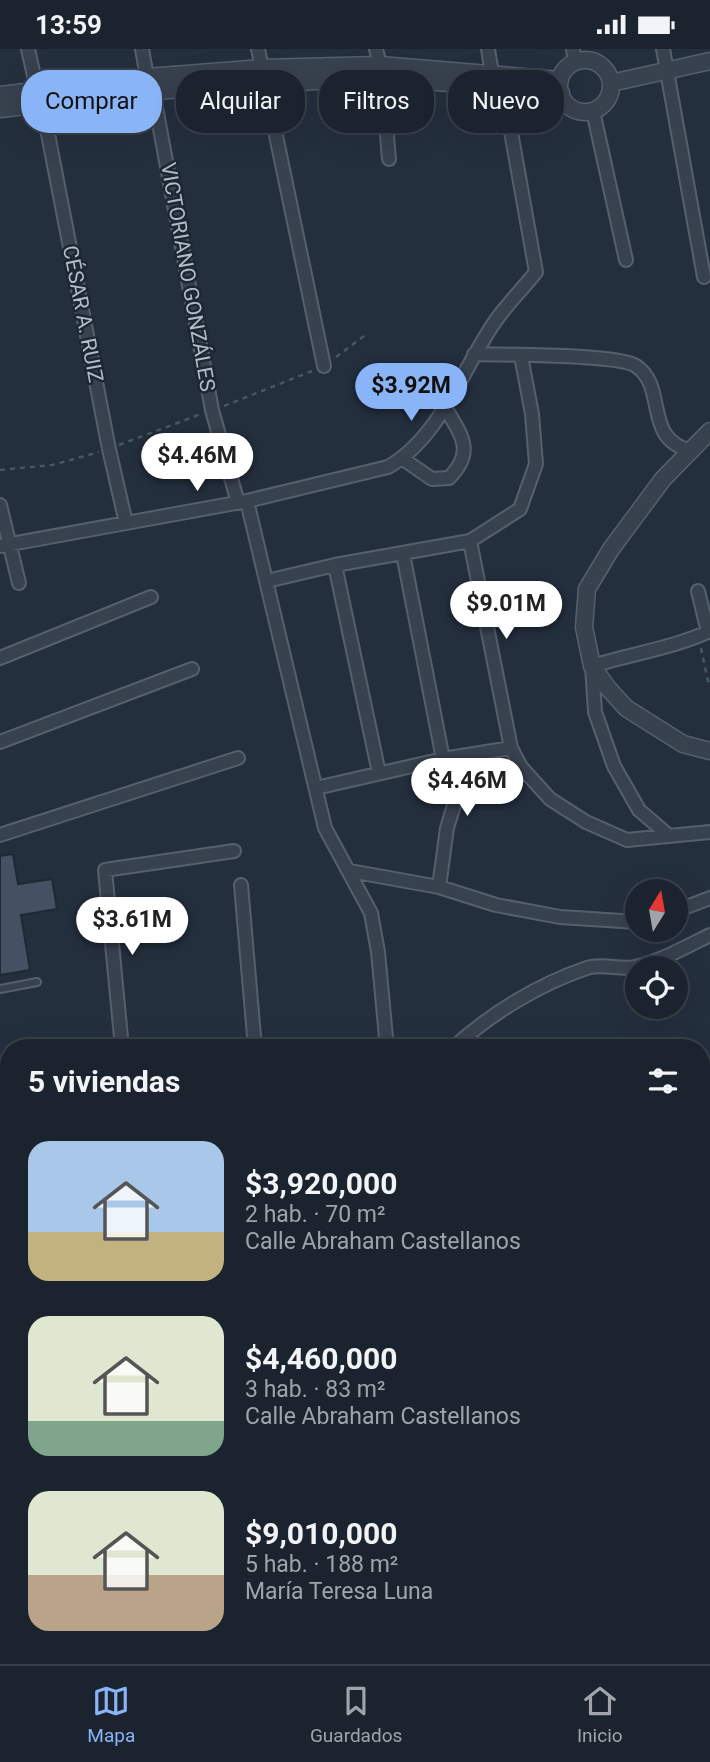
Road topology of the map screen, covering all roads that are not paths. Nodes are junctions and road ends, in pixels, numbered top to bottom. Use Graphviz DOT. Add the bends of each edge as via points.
graph roads {
  1 [pos="28,49"];
  2 [pos="142,49"];
  3 [pos="258,49"];
  4 [pos="376,49"];
  5 [pos="488,49"];
  6 [pos="663,49"];
  7 [pos="574,56"];
  8 [pos="710,61"];
  9 [pos="33,70"];
  10 [pos="147,70"];
  11 [pos="262,70"];
  12 [pos="381,70"];
  13 [pos="491,70"];
  14 [pos="668,70"];
  15 [pos="564,78"];
  16 [pos="611,83"];
  17 [pos="0,95"];
  18 [pos="21,96"];
  19 [pos="564,100"];
  20 [pos="21,102"];
  21 [pos="0,109"];
  22 [pos="593,111"];
  23 [pos="47,133"];
  24 [pos="159,133"];
  25 [pos="275,133"];
  26 [pos="387,133"];
  27 [pos="511,133"];
  28 [pos="389,159"];
  29 [pos="626,260"];
  30 [pos="704,277"];
  31 [pos="474,354"];
  32 [pos="521,356"];
  33 [pos="324,366"];
  34 [pos="446,409"];
  35 [pos="710,431"];
  36 [pos="710,443"];
  37 [pos="692,451"];
  38 [pos="402,459"];
  39 [pos="243,502"];
  40 [pos="0,505"];
  41 [pos="126,523"];
  42 [pos="470,541"];
  43 [pos="5,545"];
  44 [pos="404,554"];
  45 [pos="335,565"];
  46 [pos="267,582"];
  47 [pos="19,583"];
  48 [pos="698,591"];
  49 [pos="151,597"];
  50 [pos="705,633"];
  51 [pos="0,658"];
  52 [pos="592,666"];
  53 [pos="192,669"];
  54 [pos="0,742"];
  55 [pos="511,748"];
  56 [pos="710,751"];
  57 [pos="238,758"];
  58 [pos="443,759"];
  59 [pos="521,767"];
  60 [pos="379,773"];
  61 [pos="316,788"];
  62 [pos="710,832"];
  63 [pos="0,835"];
  64 [pos="668,835"];
  65 [pos="234,851"];
  66 [pos="350,871"];
  67 [pos="241,885"];
  68 [pos="439,887"];
  69 [pos="710,898"];
  70 [pos="688,906"];
  71 [pos="625,921"];
  72 [pos="710,935"];
  73 [pos="37,982"];
  74 [pos="0,989"];
  75 [pos="121,1039"];
  76 [pos="254,1039"];
  77 [pos="386,1039"];
  78 [pos="463,1039"];
  1 -- 9 [label="street, CÉSAR A. RUIZ"];
  2 -- 10 [label="street, VICTORIANO GONZÁLES"];
  3 -- 11 [label="street"];
  4 -- 12 [label="street"];
  5 -- 13 [label="street"];
  6 -- 14 [label="street"];
  7 -- 15 [label="street"];
  7 -- 16 [label="street" via="604,68"];
  8 -- 14 [label="street"];
  14 -- 16 [label="street"];
  14 -- 30 [label="street"];
  16 -- 22 [label="street" via="607,100"];
  17 -- 18 [label="street"];
  19 -- 22 [label="street" via="577,110"];
  20 -- 21 [label="street"];
  22 -- 29 [label="street"];
  23 -- 41 [label="street, CÉSAR A. RUIZ"];
  24 -- 39 [label="street, VICTORIANO GONZÁLES" via="212,410"];
  25 -- 33 [label="street"];
  26 -- 28 [label="street"];
  27 -- 31 [label="street" via="536,272"];
  31 -- 32 [label="street"];
  31 -- 34 [label="street"];
  32 -- 37 [label="street" via="606,359 636,366 651,383 659,425 678,448"];
  32 -- 42 [label="street" via="536,464 520,509"];
  34 -- 38 [label="street"];
  34 -- 38 [label="street" via="465,450 460,467 449,478 432,479"];
  35 -- 37 [label="street"];
  36 -- 37 [label="street"];
  37 -- 52 [label="street" via="663,479 587,589 583,627"];
  38 -- 39 [label="street" via="388,467"];
  39 -- 41 [label="street"];
  39 -- 46 [label="street, VICTORIANO GONZÁLES"];
  40 -- 43 [label="street"];
  41 -- 43 [label="street"];
  42 -- 44 [label="street"];
  42 -- 55 [label="street"];
  43 -- 47 [label="street"];
  44 -- 45 [label="street"];
  44 -- 58 [label="street"];
  45 -- 46 [label="street"];
  45 -- 60 [label="street"];
  46 -- 61 [label="street, VICTORIANO GONZÁLES"];
  48 -- 50 [label="street"];
  49 -- 51 [label="street"];
  50 -- 52 [label="street"];
  52 -- 56 [label="street" via="626,708 683,744"];
  52 -- 64 [label="street" via="596,712 614,766 639,810"];
  53 -- 54 [label="street"];
  55 -- 58 [label="street"];
  55 -- 59 [label="street"];
  57 -- 63 [label="street"];
  58 -- 60 [label="street"];
  59 -- 64 [label="street" via="550,799 586,822 627,840"];
  59 -- 68 [label="street" via="455,802"];
  60 -- 61 [label="street"];
  61 -- 66 [label="street, VICTORIANO GONZÁLES" via="326,828"];
  62 -- 64 [label="street"];
  65 -- 75 [label="street" via="106,870"];
  66 -- 68 [label="street"];
  66 -- 77 [label="street, VICTORIANO GONZÁLES" via="371,912"];
  67 -- 76 [label="street"];
  68 -- 71 [label="street" via="496,905 560,917"];
  69 -- 70 [label="street"];
  72 -- 78 [label="street" via="634,967 590,967 535,991"];
  73 -- 74 [label="lane"];
}
